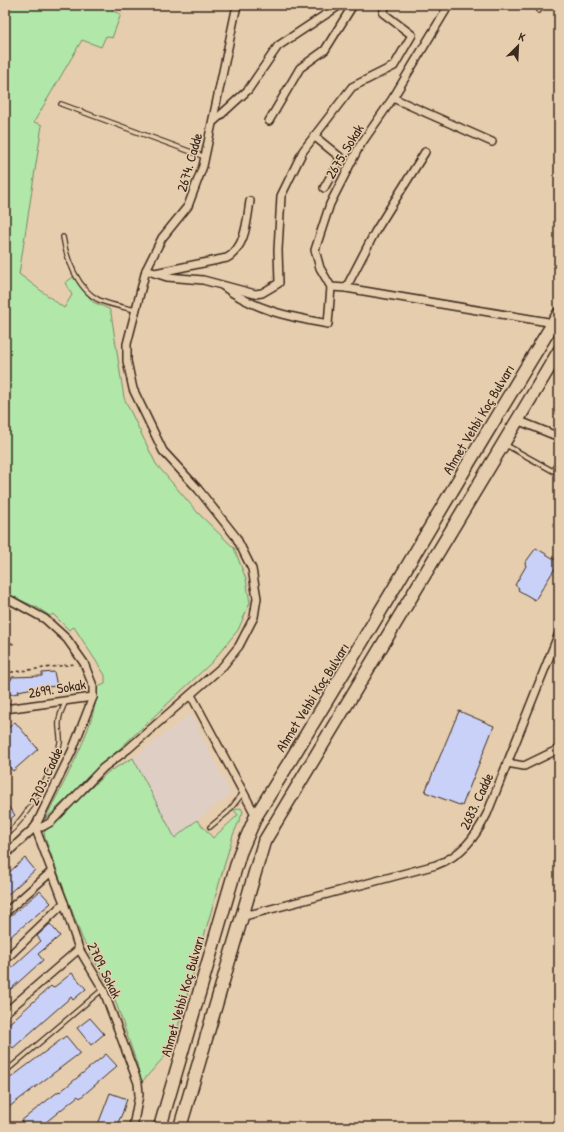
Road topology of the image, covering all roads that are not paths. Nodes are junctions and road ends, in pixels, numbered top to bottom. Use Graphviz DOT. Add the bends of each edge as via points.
graph roads {
  1 [pos="237,5"];
  2 [pos="340,5"];
  3 [pos="353,5"];
  4 [pos="386,5"];
  5 [pos="449,5"];
  6 [pos="542,5"];
  7 [pos="539,11"];
  8 [pos="393,98"];
  9 [pos="61,104"];
  10 [pos="214,121"];
  11 [pos="268,121"];
  12 [pos="314,136"];
  13 [pos="492,142"];
  14 [pos="425,152"];
  15 [pos="206,157"];
  16 [pos="324,188"];
  17 [pos="250,201"];
  18 [pos="63,237"];
  19 [pos="146,270"];
  20 [pos="155,273"];
  21 [pos="220,284"];
  22 [pos="331,287"];
  23 [pos="346,288"];
  24 [pos="135,310"];
  25 [pos="556,318"];
  26 [pos="559,350"];
  27 [pos="517,420"];
  28 [pos="559,437"];
  29 [pos="503,444"];
  30 [pos="559,459"];
  31 [pos="5,597"];
  32 [pos="559,633"];
  33 [pos="191,695"];
  34 [pos="93,698"];
  35 [pos="66,701"];
  36 [pos="5,709"];
  37 [pos="559,749"];
  38 [pos="507,763"];
  39 [pos="243,792"];
  40 [pos="256,816"];
  41 [pos="35,827"];
  42 [pos="210,827"];
  43 [pos="5,836"];
  44 [pos="5,855"];
  45 [pos="51,872"];
  46 [pos="64,903"];
  47 [pos="5,913"];
  48 [pos="241,918"];
  49 [pos="80,949"];
  50 [pos="5,960"];
  51 [pos="102,989"];
  52 [pos="5,1013"];
  53 [pos="5,1072"];
  54 [pos="133,1127"];
  55 [pos="160,1127"];
  56 [pos="180,1127"];
  1 -- 10 [label="street, 2674. Cadde"];
  2 -- 10 [label="street" via="278,46 248,90"];
  3 -- 11 [label="street" via="325,50 300,68"];
  4 -- 12 [label="street" via="383,13 412,35 394,66 352,87"];
  5 -- 8 [label="street, 2675. Sokak"];
  6 -- 7 [label="lane"];
  8 -- 13 [label="street"];
  8 -- 22 [label="street, 2675. Sokak" via="351,161 324,219 315,250 320,268"];
  9 -- 15 [label="lane"];
  10 -- 15 [label="street, 2674. Cadde"];
  12 -- 16 [label="street" via="341,158"];
  12 -- 21 [label="street" via="303,151 281,196 279,282 262,293 255,294"];
  14 -- 23 [label="street" via="375,232"];
  15 -- 19 [label="street, 2674. Cadde" via="188,206 162,238"];
  17 -- 20 [label="street" via="241,242 234,254 227,258"];
  18 -- 24 [label="lane" via="71,269 87,290 98,299"];
  19 -- 20 [label="street"];
  19 -- 24 [label="street, 2674. Cadde"];
  20 -- 21 [label="street"];
  21 -- 22 [label="street" via="238,298 265,309 289,317 328,324"];
  22 -- 23 [label="street"];
  23 -- 25 [label="street"];
  24 -- 33 [label="street, 2674. Cadde" via="127,344 127,361 133,389 163,451 198,489 236,537 252,569 257,598 254,617 239,646 223,666"];
  25 -- 40 [label="main road, Ahmet Vehbi Koç Bulvarı" via="357,653"];
  26 -- 27 [label="main road"];
  27 -- 28 [label="street"];
  27 -- 29 [label="main road"];
  29 -- 30 [label="lane" via="553,471"];
  29 -- 48 [label="main road" via="418,589 271,829 260,854"];
  31 -- 34 [label="street, 2699. Sokak" via="51,624 77,651 93,686"];
  32 -- 38 [label="street, 2683. Cadde"];
  33 -- 39 [label="street"];
  33 -- 41 [label="street, 2674. Cadde" via="103,768 51,822 42,827"];
  34 -- 35 [label="street, 2699. Sokak"];
  34 -- 41 [label="street, 2703. Cadde" via="72,751"];
  35 -- 36 [label="street, 2699. Sokak"];
  35 -- 43 [label="lane" via="58,721 60,743 52,765 33,804 20,823"];
  37 -- 38 [label="street" via="524,766"];
  38 -- 48 [label="street, 2683. Cadde" via="481,825 467,845 452,858 436,865"];
  39 -- 40 [label="street"];
  39 -- 42 [label="lane" via="228,812"];
  40 -- 55 [label="main road, Ahmet Vehbi Koç Bulvarı" via="240,853"];
  41 -- 44 [label="street, 2703. Cadde"];
  41 -- 45 [label="street, 2709. Sokak"];
  45 -- 46 [label="street, 2709. Sokak"];
  45 -- 47 [label="street"];
  46 -- 49 [label="street, 2709. Sokak"];
  46 -- 50 [label="street"];
  48 -- 56 [label="main road"];
  49 -- 51 [label="street, 2709. Sokak"];
  49 -- 52 [label="street"];
  51 -- 53 [label="lane"];
  51 -- 54 [label="street, 2709. Sokak" via="138,1083 139,1095"];
}
